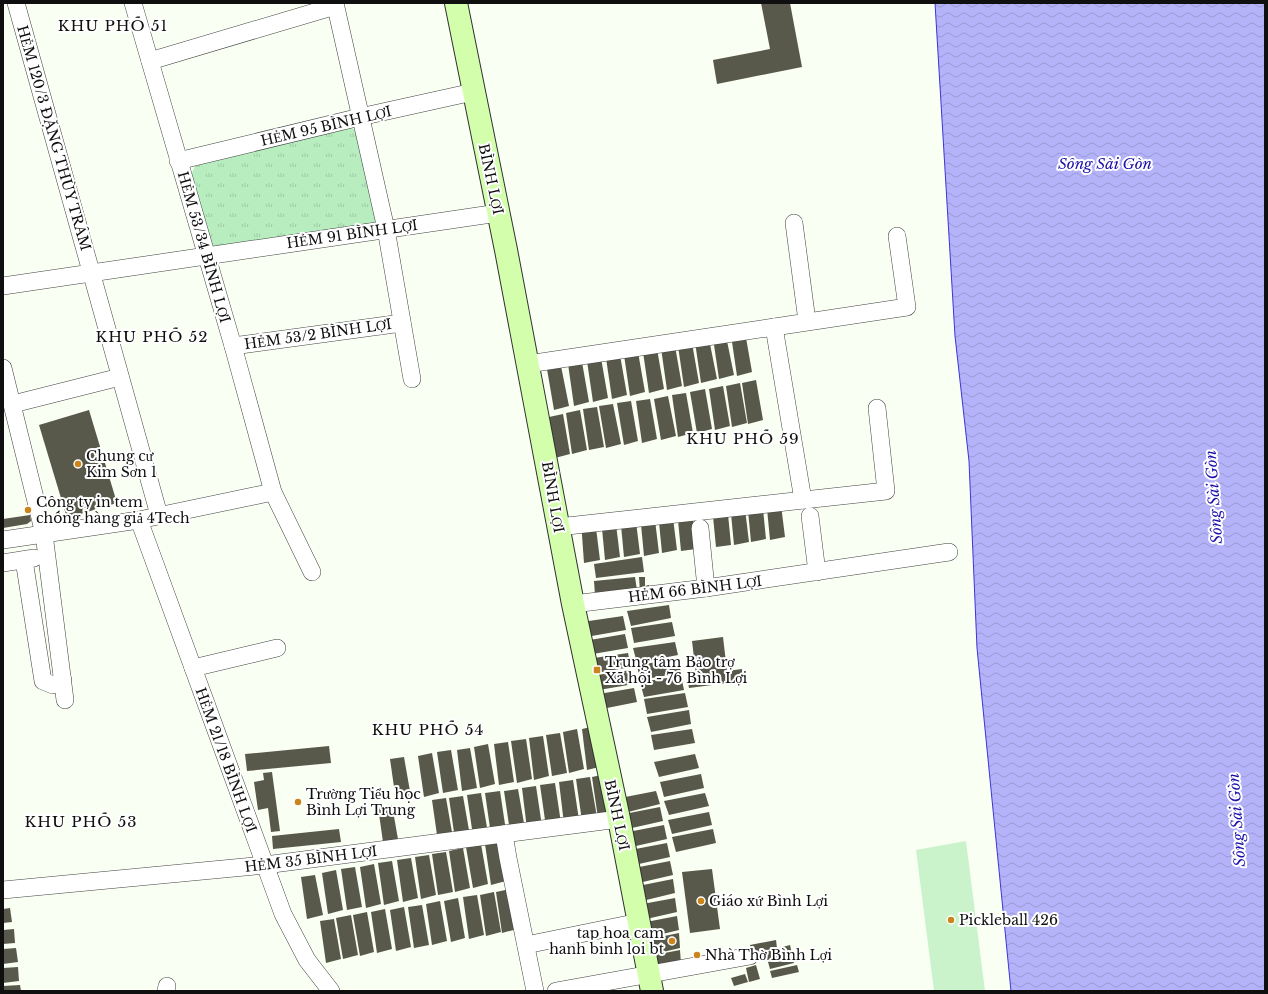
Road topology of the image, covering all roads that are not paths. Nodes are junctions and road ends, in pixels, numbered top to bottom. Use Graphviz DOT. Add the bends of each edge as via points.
graph roads {
  1 [pos="16,3"];
  2 [pos="132,3"];
  3 [pos="456,3"];
  4 [pos="335,5"];
  5 [pos="150,61"];
  6 [pos="474,92"];
  7 [pos="360,117"];
  8 [pos="178,161"];
  9 [pos="498,213"];
  10 [pos="794,223"];
  11 [pos="386,229"];
  12 [pos="897,236"];
  13 [pos="206,256"];
  14 [pos="92,273"];
  15 [pos="3,286"];
  16 [pos="807,321"];
  17 [pos="402,323"];
  18 [pos="774,327"];
  19 [pos="233,346"];
  20 [pos="528,364"];
  21 [pos="3,368"];
  22 [pos="120,377"];
  23 [pos="412,380"];
  24 [pos="13,404"];
  25 [pos="877,408"];
  26 [pos="273,492"];
  27 [pos="803,500"];
  28 [pos="159,515"];
  29 [pos="810,516"];
  30 [pos="139,520"];
  31 [pos="558,527"];
  32 [pos="700,528"];
  33 [pos="44,534"];
  34 [pos="3,540"];
  35 [pos="949,552"];
  36 [pos="48,556"];
  37 [pos="24,560"];
  38 [pos="3,563"];
  39 [pos="312,572"];
  40 [pos="817,572"];
  41 [pos="706,588"];
  42 [pos="573,604"];
  43 [pos="277,648"];
  44 [pos="193,668"];
  45 [pos="62,680"];
  46 [pos="65,700"];
  47 [pos="619,820"];
  48 [pos="504,834"];
  49 [pos="265,865"];
  50 [pos="3,890"];
  51 [pos="639,922"];
  52 [pos="526,945"];
  53 [pos="750,956"];
  54 [pos="651,983"];
  55 [pos="332,991"];
  56 [pos="535,991"];
  57 [pos="556,991"];
  1 -- 14 [label="street, HẺM 120/3 ĐẶNG THÙY TRÂM"];
  2 -- 5 [label="street, HẺM 53/34 BÌNH LỢI"];
  3 -- 6 [label="street, BÌNH LỢI"];
  4 -- 5 [label="street"];
  4 -- 7 [label="street, HẺM 53/2 BÌNH LỢI"];
  5 -- 8 [label="street, HẺM 53/34 BÌNH LỢI"];
  6 -- 7 [label="street, HẺM 95 BÌNH LỢI"];
  6 -- 9 [label="street, BÌNH LỢI"];
  7 -- 8 [label="street, HẺM 95 BÌNH LỢI"];
  7 -- 11 [label="street, HẺM 53/2 BÌNH LỢI"];
  8 -- 13 [label="street, HẺM 53/34 BÌNH LỢI"];
  9 -- 11 [label="street, HẺM 91 BÌNH LỢI"];
  9 -- 20 [label="street, BÌNH LỢI"];
  10 -- 16 [label="street"];
  11 -- 13 [label="street, HẺM 91 BÌNH LỢI"];
  11 -- 17 [label="street, HẺM 53/2 BÌNH LỢI"];
  12 -- 16 [label="street" via="907,307"];
  13 -- 14 [label="street, HẺM 91 BÌNH LỢI"];
  13 -- 19 [label="street, HẺM 53/34 BÌNH LỢI"];
  14 -- 15 [label="street, HẺM 91 BÌNH LỢI"];
  14 -- 22 [label="street, HẺM 120/3 ĐẶNG THÙY TRÂM"];
  16 -- 18 [label="street"];
  17 -- 19 [label="street, HẺM 53/2 BÌNH LỢI"];
  17 -- 23 [label="street, HẺM 53/2 BÌNH LỢI"];
  18 -- 20 [label="street"];
  18 -- 27 [label="street"];
  19 -- 26 [label="street, HẺM 53/34 BÌNH LỢI"];
  20 -- 31 [label="street, BÌNH LỢI"];
  21 -- 24 [label="street"];
  22 -- 24 [label="street"];
  22 -- 28 [label="street, HẺM 120/3 ĐẶNG THÙY TRÂM"];
  24 -- 33 [label="street"];
  25 -- 27 [label="street" via="886,491"];
  26 -- 28 [label="street"];
  26 -- 39 [label="street, HẺM 53/34 BÌNH LỢI"];
  27 -- 31 [label="street"];
  28 -- 30 [label="street"];
  29 -- 40 [label="street"];
  30 -- 33 [label="street"];
  30 -- 44 [label="street, HẺM 21/18 BÌNH LỢI"];
  31 -- 42 [label="street, BÌNH LỢI"];
  32 -- 41 [label="street"];
  33 -- 34 [label="street"];
  33 -- 36 [label="street"];
  35 -- 40 [label="street, HẺM 66 BÌNH LỢI"];
  36 -- 37 [label="street"];
  36 -- 45 [label="street"];
  37 -- 38 [label="street"];
  37 -- 45 [label="street" via="44,681 53,685"];
  40 -- 41 [label="street, HẺM 66 BÌNH LỢI"];
  41 -- 42 [label="street, HẺM 66 BÌNH LỢI"];
  42 -- 47 [label="street, BÌNH LỢI"];
  43 -- 44 [label="street"];
  44 -- 49 [label="street, HẺM 21/18 BÌNH LỢI"];
  45 -- 46 [label="street"];
  47 -- 48 [label="street, HẺM 35 BÌNH LỢI"];
  47 -- 51 [label="street, BÌNH LỢI"];
  48 -- 49 [label="street, HẺM 35 BÌNH LỢI"];
  48 -- 52 [label="street"];
  49 -- 50 [label="street, HẺM 35 BÌNH LỢI"];
  49 -- 55 [label="street, HẺM 21/18 BÌNH LỢI" via="283,914 307,960"];
  51 -- 52 [label="street"];
  51 -- 54 [label="street, BÌNH LỢI"];
  52 -- 56 [label="street"];
  53 -- 54 [label="street"];
  54 -- 57 [label="street"];
}
